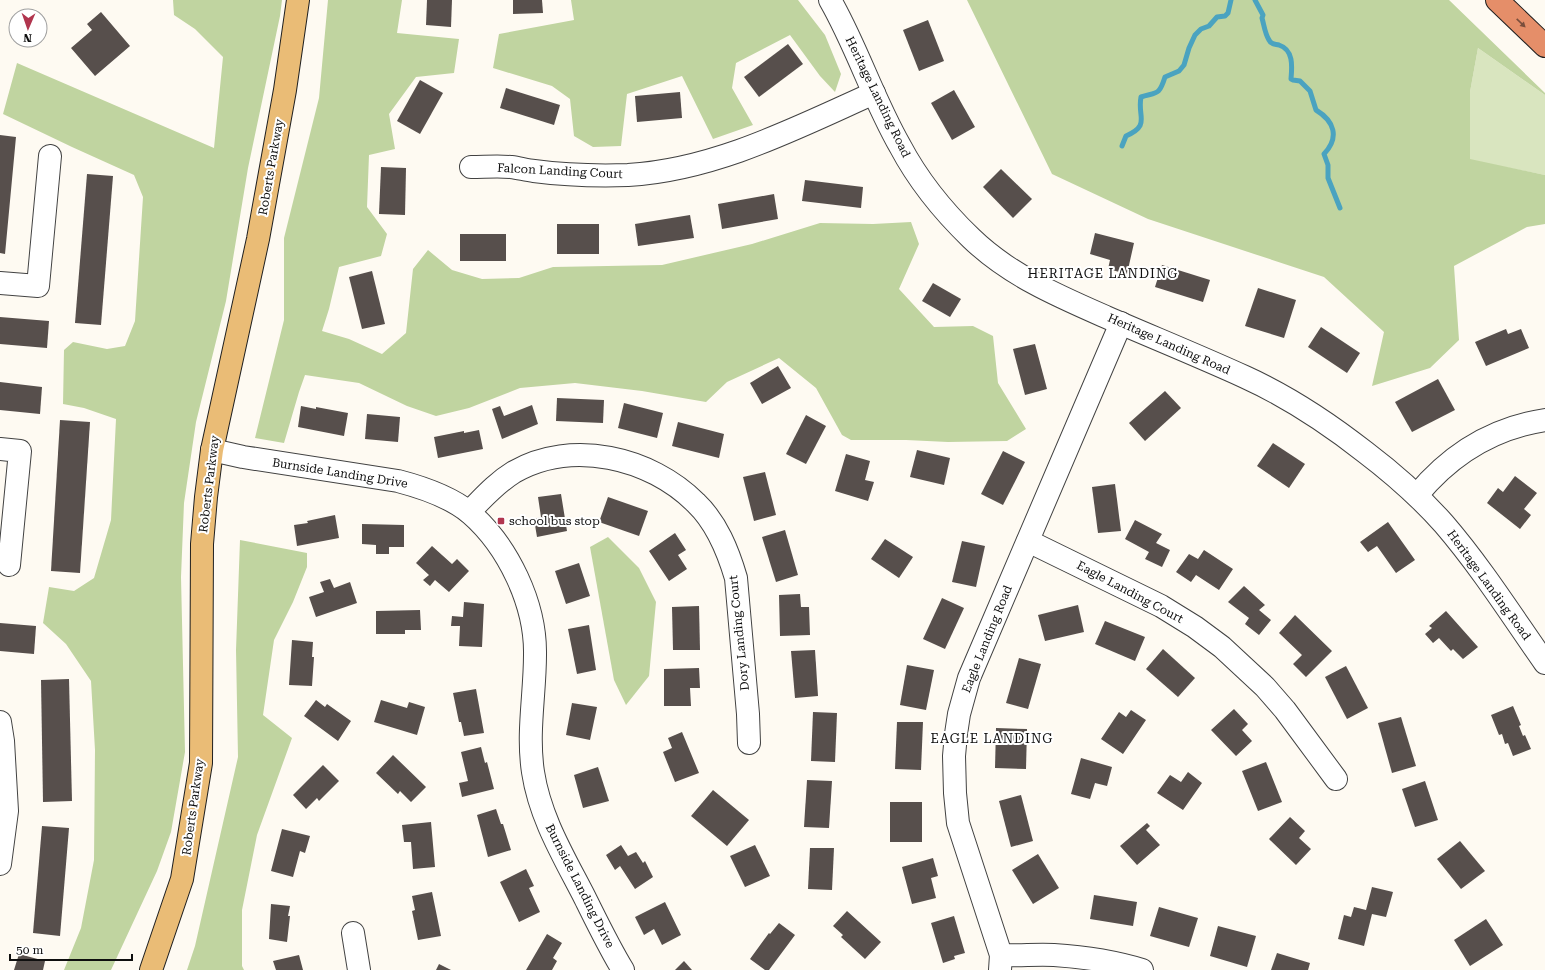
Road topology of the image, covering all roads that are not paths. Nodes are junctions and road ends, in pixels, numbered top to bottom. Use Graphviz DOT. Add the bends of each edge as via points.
graph roads {
  1 [pos="298,0"];
  2 [pos="830,0"];
  3 [pos="1497,0"];
  4 [pos="1545,46"];
  5 [pos="874,93"];
  6 [pos="50,156"];
  7 [pos="471,166"];
  8 [pos="0,283"];
  9 [pos="1121,323"];
  10 [pos="1545,420"];
  11 [pos="0,449"];
  12 [pos="212,450"];
  13 [pos="1417,495"];
  14 [pos="469,512"];
  15 [pos="1028,541"];
  16 [pos="8,565"];
  17 [pos="1545,663"];
  18 [pos="0,722"];
  19 [pos="749,743"];
  20 [pos="1336,779"];
  21 [pos="0,864"];
  22 [pos="353,933"];
  23 [pos="1001,962"];
  24 [pos="151,970"];
  25 [pos="359,970"];
  26 [pos="623,970"];
  27 [pos="1142,970"];
  1 -- 12 [label="main road, Roberts Parkway" via="285,90 258,239"];
  2 -- 5 [label="street, Heritage Landing Road"];
  3 -- 4 [label="highway, one-way"];
  5 -- 7 [label="street, Falcon Landing Court" via="753,147 701,163 653,172 602,175"];
  5 -- 9 [label="street, Heritage Landing Road" via="899,145 917,174 941,207 971,239 1023,277"];
  6 -- 8 [label="street" via="38,286"];
  9 -- 13 [label="street, Heritage Landing Road" via="1288,399 1338,431"];
  9 -- 15 [label="street, Eagle Landing Road"];
  10 -- 13 [label="street" via="1514,426 1488,437 1448,463"];
  11 -- 16 [label="street" via="20,451"];
  12 -- 14 [label="street, Burnside Landing Drive" via="398,481 417,486"];
  12 -- 24 [label="main road, Roberts Parkway" via="202,544 201,763 182,879"];
  13 -- 17 [label="street, Heritage Landing Road" via="1478,567"];
  14 -- 19 [label="street, Dory Landing Court" via="494,486 514,473 540,461 573,456 605,457 635,465 674,485 697,503 721,538 736,578"];
  14 -- 26 [label="street, Burnside Landing Drive" via="504,553 523,589 534,634 531,743 533,773 539,801 557,844"];
  15 -- 20 [label="street, Eagle Landing Court" via="1161,606 1222,647 1265,687 1285,710"];
  15 -- 23 [label="street, Eagle Landing Road" via="970,678 959,714 954,752 958,823"];
  18 -- 21 [label="street" via="7,811"];
  22 -- 25 [label="street"];
  23 -- 27 [label="street" via="1020,956 1052,955 1122,964"];
}
